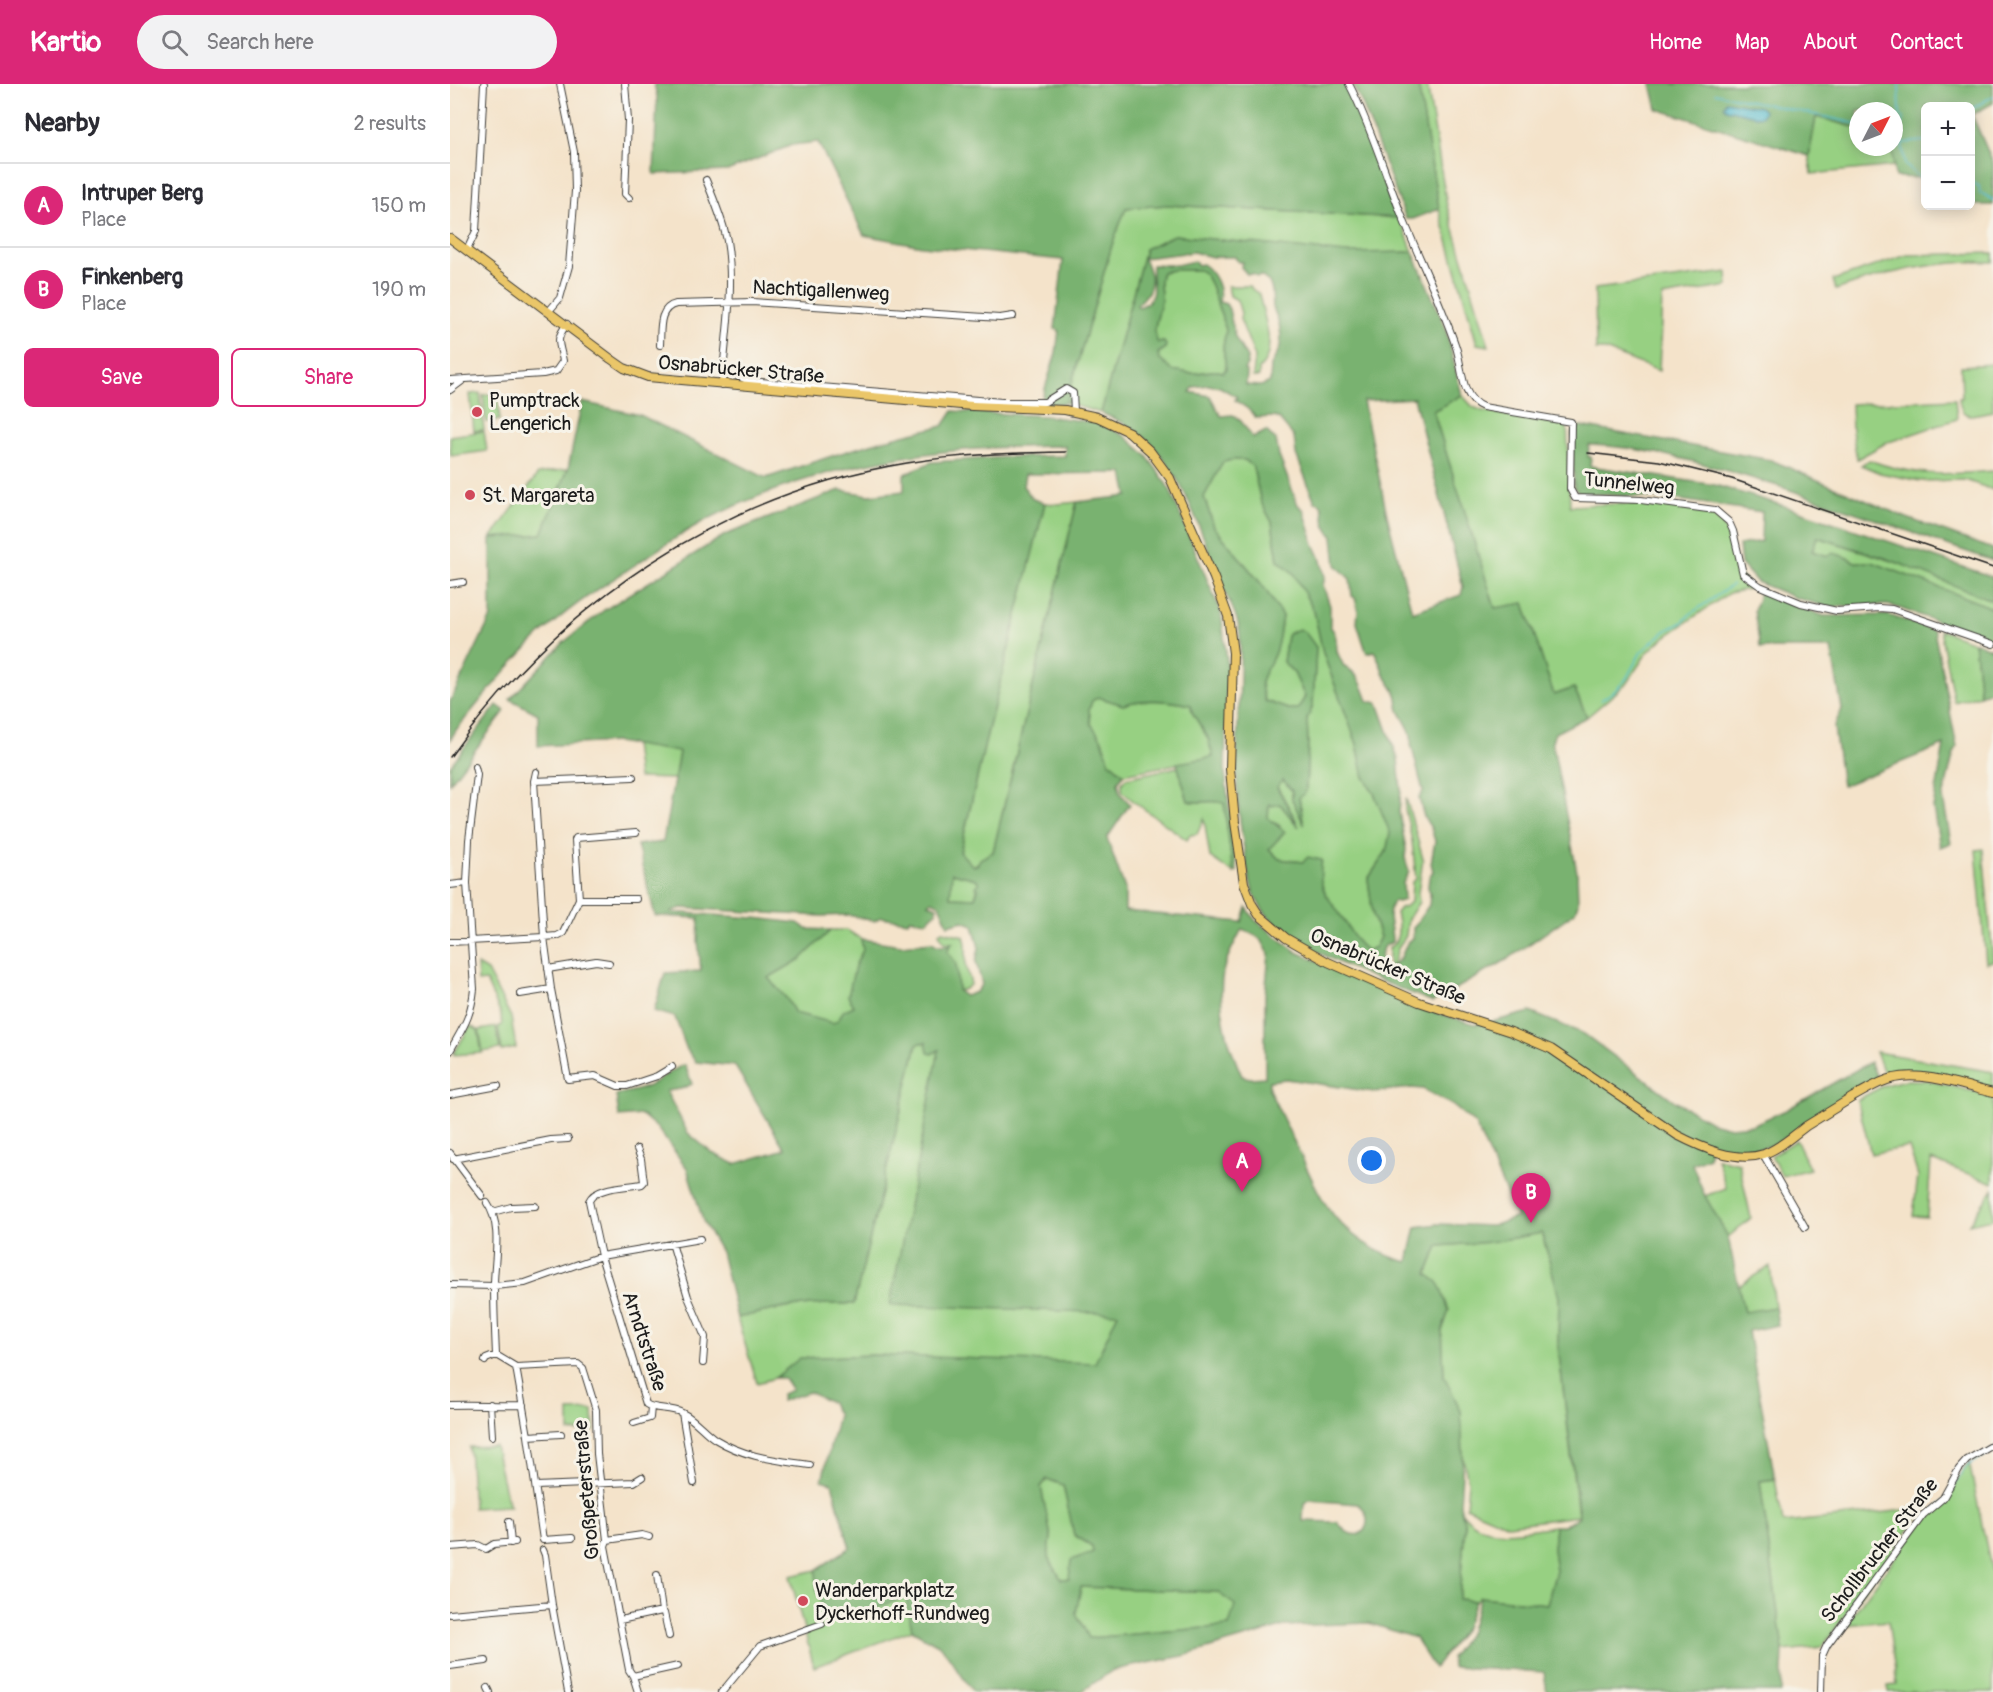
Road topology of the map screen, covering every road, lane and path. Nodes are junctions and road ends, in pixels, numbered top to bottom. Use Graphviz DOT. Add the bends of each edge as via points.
graph roads {
  1 [pos="484,84"];
  2 [pos="560,84"];
  3 [pos="625,84"];
  4 [pos="1349,84"];
  5 [pos="706,180"];
  6 [pos="629,198"];
  7 [pos="450,238"];
  8 [pos="467,250"];
  9 [pos="729,302"];
  10 [pos="549,311"];
  11 [pos="1013,315"];
  12 [pos="567,324"];
  13 [pos="660,345"];
  14 [pos="723,369"];
  15 [pos="450,380"];
  16 [pos="462,381"];
  17 [pos="722,385"];
  18 [pos="450,390"];
  19 [pos="1074,411"];
  20 [pos="464,582"];
  21 [pos="450,584"];
  22 [pos="1993,644"];
  23 [pos="475,767"];
  24 [pos="536,772"];
  25 [pos="633,777"];
  26 [pos="534,781"];
  27 [pos="636,833"];
  28 [pos="467,883"];
  29 [pos="450,885"];
  30 [pos="579,899"];
  31 [pos="636,899"];
  32 [pos="544,937"];
  33 [pos="470,940"];
  34 [pos="450,942"];
  35 [pos="609,963"];
  36 [pos="548,969"];
  37 [pos="551,989"];
  38 [pos="520,994"];
  39 [pos="450,1051"];
  40 [pos="672,1067"];
  41 [pos="498,1086"];
  42 [pos="1993,1093"];
  43 [pos="450,1095"];
  44 [pos="568,1139"];
  45 [pos="637,1149"];
  46 [pos="1763,1154"];
  47 [pos="452,1156"];
  48 [pos="482,1196"];
  49 [pos="487,1203"];
  50 [pos="535,1206"];
  51 [pos="493,1212"];
  52 [pos="1805,1227"];
  53 [pos="700,1239"];
  54 [pos="672,1243"];
  55 [pos="601,1256"];
  56 [pos="450,1285"];
  57 [pos="494,1286"];
  58 [pos="496,1355"];
  59 [pos="485,1361"];
  60 [pos="703,1363"];
  61 [pos="516,1367"];
  62 [pos="490,1404"];
  63 [pos="450,1405"];
  64 [pos="523,1405"];
  65 [pos="651,1407"];
  66 [pos="682,1413"];
  67 [pos="634,1423"];
  68 [pos="561,1434"];
  69 [pos="492,1436"];
  70 [pos="528,1436"];
  71 [pos="1993,1445"];
  72 [pos="810,1465"];
  73 [pos="642,1477"];
  74 [pos="599,1483"];
  75 [pos="694,1483"];
  76 [pos="536,1485"];
  77 [pos="509,1522"];
  78 [pos="649,1536"];
  79 [pos="572,1538"];
  80 [pos="607,1539"];
  81 [pos="450,1547"];
  82 [pos="543,1550"];
  83 [pos="657,1575"];
  84 [pos="552,1605"];
  85 [pos="662,1611"];
  86 [pos="450,1614"];
  87 [pos="620,1620"];
  88 [pos="822,1624"];
  89 [pos="669,1636"];
  90 [pos="486,1661"];
  91 [pos="450,1666"];
  92 [pos="678,1666"];
  93 [pos="633,1676"];
  94 [pos="568,1692"];
  95 [pos="638,1692"];
  96 [pos="722,1692"];
  97 [pos="1821,1692"];
  1 -- 8 [label="street" via="476,231"];
  2 -- 10 [label="street" via="574,152 575,191 569,266 560,298"];
  3 -- 6 [label="street" via="625,194"];
  4 -- 22 [label="street, Tunnelweg" via="1451,331 1468,395 1483,407 1571,422 1570,489 1575,498 1641,500 1715,510 1733,531 1743,574 1760,586 1827,610 1892,609"];
  5 -- 9 [label="street" via="726,238"];
  7 -- 8 [label="main road, Osnabrücker Straße"];
  8 -- 10 [label="main road, Osnabrücker Straße"];
  9 -- 11 [label="street, Nachtigallenweg" via="1000,318"];
  9 -- 13 [label="street, Nachtigallenweg" via="668,306 662,313"];
  9 -- 14 [label="street"];
  10 -- 12 [label="main road, Osnabrücker Straße"];
  12 -- 16 [label="street" via="558,338 563,362 556,371"];
  12 -- 17 [label="main road, Osnabrücker Straße" via="637,374"];
  14 -- 17 [label="street"];
  14 -- 19 [label="street, Osnabrücker Straße" via="749,381 1002,402 1045,402 1066,389 1073,393"];
  15 -- 16 [label="street"];
  16 -- 18 [label="street"];
  17 -- 19 [label="main road, Osnabrücker Straße"];
  19 -- 46 [label="main road, Osnabrücker Straße" via="1130,432 1150,451 1170,478 1223,600 1233,653 1229,750 1235,822 1244,883 1259,915 1286,938 1328,962 1427,1005 1551,1049 1696,1145 1724,1154"];
  20 -- 21 [label="street"];
  23 -- 28 [label="street"];
  24 -- 26 [label="street"];
  25 -- 26 [label="street"];
  26 -- 32 [label="street"];
  27 -- 30 [label="street" via="576,838"];
  28 -- 29 [label="street"];
  28 -- 33 [label="street"];
  30 -- 31 [label="street"];
  30 -- 32 [label="street" via="563,933"];
  32 -- 33 [label="street"];
  32 -- 36 [label="street"];
  33 -- 34 [label="street"];
  33 -- 39 [label="street" via="472,1005 468,1021"];
  35 -- 36 [label="street" via="596,961"];
  36 -- 37 [label="street"];
  37 -- 38 [label="street"];
  37 -- 40 [label="street" via="568,1079 595,1076 627,1086"];
  41 -- 43 [label="street"];
  42 -- 46 [label="main road, Osnabrücker Straße" via="1927,1078 1896,1077 1869,1088"];
  44 -- 47 [label="street"];
  45 -- 55 [label="street, Arndtstraße" via="644,1182 611,1188 590,1197"];
  46 -- 52 [label="street"];
  47 -- 48 [label="street"];
  49 -- 51 [label="street"];
  50 -- 51 [label="street"];
  51 -- 57 [label="street"];
  53 -- 54 [label="street"];
  54 -- 55 [label="street"];
  54 -- 60 [label="street" via="705,1337"];
  55 -- 57 [label="street" via="525,1283"];
  55 -- 65 [label="street, Arndtstraße" via="646,1404"];
  56 -- 57 [label="street"];
  57 -- 58 [label="street"];
  58 -- 59 [label="street"];
  58 -- 61 [label="street"];
  61 -- 64 [label="street"];
  61 -- 74 [label="street, Großpeterstraße" via="583,1368 596,1410"];
  62 -- 63 [label="street"];
  62 -- 64 [label="street"];
  62 -- 69 [label="street"];
  64 -- 70 [label="street"];
  65 -- 66 [label="street, Arndtstraße"];
  65 -- 67 [label="street" via="650,1418"];
  66 -- 72 [label="street, Arndtstraße" via="715,1438 759,1458"];
  66 -- 75 [label="street"];
  68 -- 70 [label="street"];
  70 -- 76 [label="street"];
  71 -- 97 [label="street, Schollbrucher Straße" via="1959,1469 1943,1498 1923,1515 1827,1645 1822,1656"];
  73 -- 74 [label="street" via="634,1482"];
  74 -- 76 [label="street"];
  74 -- 80 [label="street, Großpeterstraße"];
  76 -- 79 [label="street" via="543,1540"];
  77 -- 81 [label="street" via="513,1542 486,1549 478,1545"];
  78 -- 80 [label="street"];
  80 -- 87 [label="street, Großpeterstraße" via="605,1546"];
  82 -- 84 [label="street"];
  83 -- 85 [label="street"];
  84 -- 86 [label="street"];
  84 -- 94 [label="street"];
  85 -- 87 [label="street"];
  85 -- 89 [label="street"];
  87 -- 93 [label="street, Großpeterstraße"];
  88 -- 96 [label="street" via="760,1647"];
  90 -- 91 [label="street"];
  92 -- 93 [label="street"];
  93 -- 95 [label="street, Großpeterstraße"];
}
